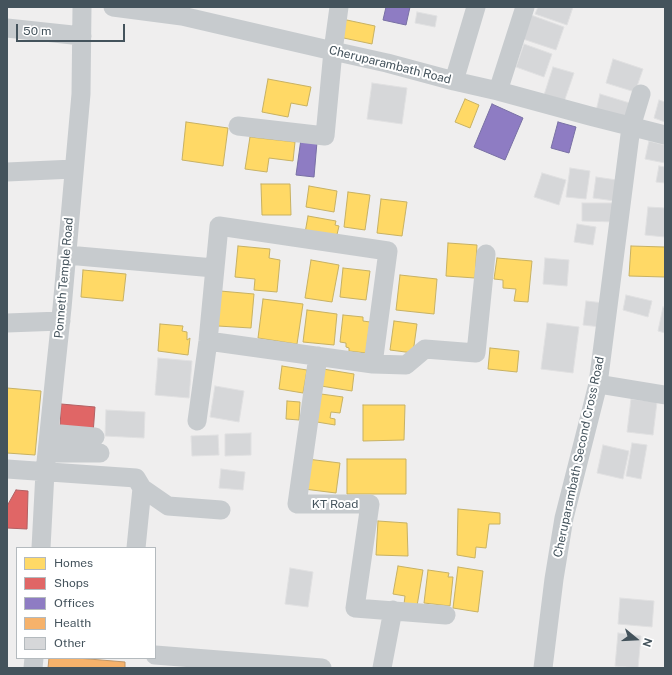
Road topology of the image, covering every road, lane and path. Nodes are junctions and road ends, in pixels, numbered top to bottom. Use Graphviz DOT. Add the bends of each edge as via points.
graph roads {
  1 [pos="82,7"];
  2 [pos="113,7"];
  3 [pos="339,7"];
  4 [pos="476,7"];
  5 [pos="525,7"];
  6 [pos="183,11"];
  7 [pos="7,28"];
  8 [pos="82,36"];
  9 [pos="333,51"];
  10 [pos="454,81"];
  11 [pos="498,91"];
  12 [pos="641,94"];
  13 [pos="238,126"];
  14 [pos="631,127"];
  15 [pos="665,135"];
  16 [pos="74,168"];
  17 [pos="7,172"];
  18 [pos="486,254"];
  19 [pos="67,255"];
  20 [pos="214,268"];
  21 [pos="61,321"];
  22 [pos="7,323"];
  23 [pos="208,341"];
  24 [pos="318,356"];
  25 [pos="373,364"];
  26 [pos="598,384"];
  27 [pos="665,395"];
  28 [pos="197,421"];
  29 [pos="49,433"];
  30 [pos="47,453"];
  31 [pos="7,469"];
  32 [pos="45,472"];
  33 [pos="142,488"];
  34 [pos="221,510"];
  35 [pos="41,547"];
  36 [pos="136,547"];
  37 [pos="393,610"];
  38 [pos="446,615"];
  39 [pos="156,655"];
  40 [pos="222,664"];
  41 [pos="322,668"];
  42 [pos="382,668"];
  43 [pos="542,668"];
  1 -- 8 [label="street, Ponneth Temple Road"];
  2 -- 6 [label="street, Cheruparambath Road"];
  3 -- 9 [label="street"];
  4 -- 10 [label="street"];
  5 -- 11 [label="street"];
  6 -- 9 [label="street, Cheruparambath Road" via="264,39"];
  7 -- 8 [label="street"];
  8 -- 16 [label="street, Ponneth Temple Road" via="81,94"];
  9 -- 10 [label="street, Cheruparambath Road" via="416,66"];
  9 -- 13 [label="street" via="325,136"];
  10 -- 11 [label="street, Cheruparambath Road"];
  11 -- 14 [label="street, Cheruparambath Road"];
  12 -- 14 [label="street, Cheruparambath Second Cross Road"];
  14 -- 15 [label="street, Cheruparambath Road"];
  14 -- 26 [label="street, Cheruparambath Second Cross Road"];
  16 -- 17 [label="street"];
  16 -- 19 [label="street, Ponneth Temple Road"];
  18 -- 25 [label="street" via="476,353 425,349 406,365"];
  19 -- 20 [label="street"];
  19 -- 21 [label="street, Ponneth Temple Road"];
  20 -- 23 [label="street"];
  20 -- 25 [label="street" via="219,226 388,251"];
  21 -- 22 [label="street"];
  21 -- 29 [label="street, Ponneth Temple Road"];
  23 -- 24 [label="street"];
  23 -- 28 [label="street"];
  24 -- 25 [label="street"];
  24 -- 37 [label="street, KT Road" via="297,504 370,504 355,608"];
  26 -- 27 [label="street"];
  26 -- 43 [label="street, Cheruparambath Second Cross Road" via="564,518"];
  29 -- 30 [label="street, Ponneth Temple Road"];
  29 -- 30 [label="street" via="98,445"];
  30 -- 32 [label="street, Ponneth Temple Road"];
  31 -- 32 [label="street"];
  32 -- 33 [label="street" via="136,478"];
  32 -- 35 [label="street, Ponneth Temple Road"];
  33 -- 34 [label="street" via="168,506"];
  33 -- 36 [label="street"];
  37 -- 38 [label="street"];
  37 -- 42 [label="street"];
  39 -- 40 [label="street"];
  40 -- 41 [label="street"];
}
